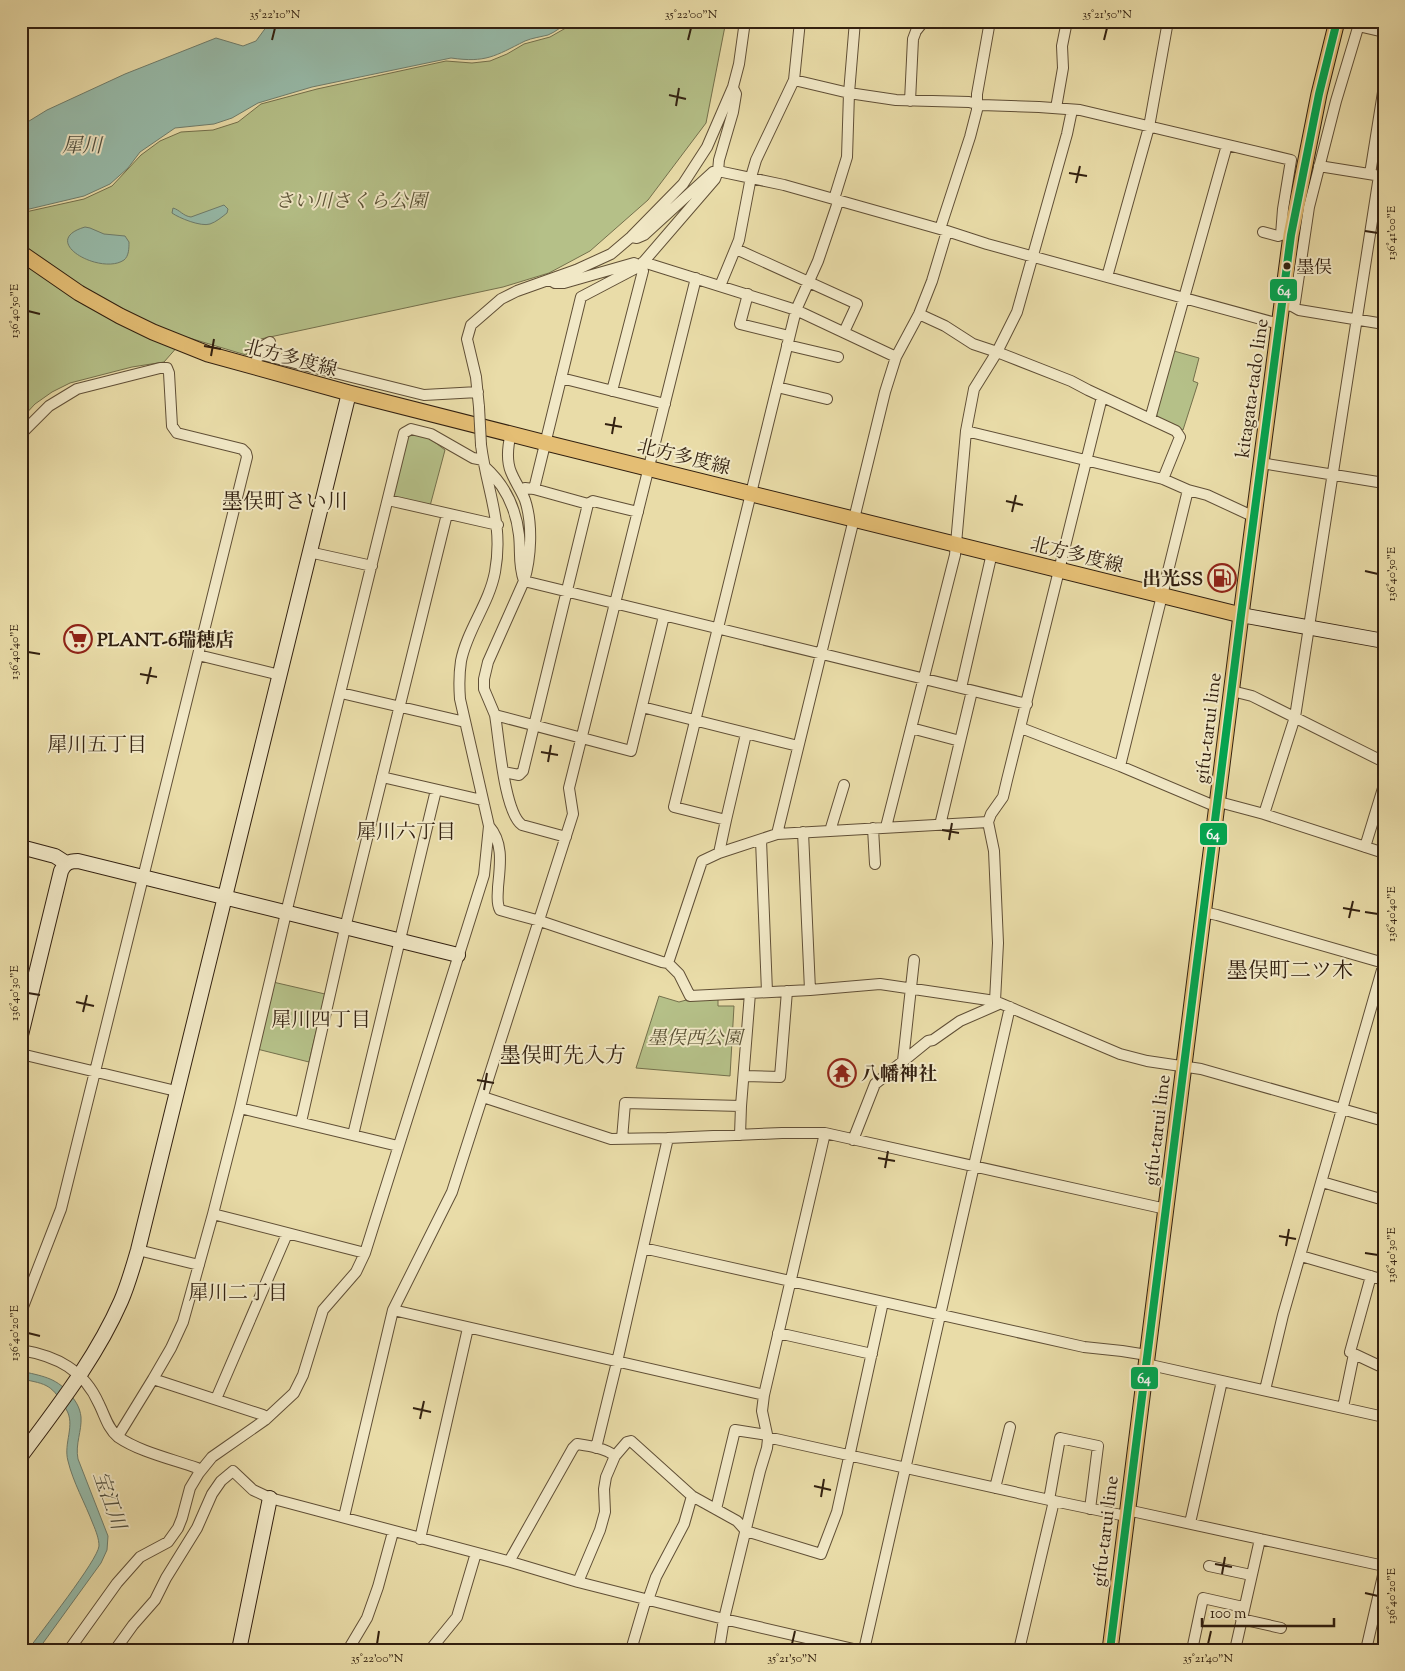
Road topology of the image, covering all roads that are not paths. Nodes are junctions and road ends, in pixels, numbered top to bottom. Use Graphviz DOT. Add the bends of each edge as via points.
graph roads {
  1 [pos="745,21"];
  2 [pos="800,21"];
  3 [pos="855,21"];
  4 [pos="924,21"];
  5 [pos="990,21"];
  6 [pos="1067,21"];
  7 [pos="1168,21"];
  8 [pos="1338,21"];
  9 [pos="1359,24"];
  10 [pos="1384,32"];
  11 [pos="794,80"];
  12 [pos="1384,86"];
  13 [pos="733,87"];
  14 [pos="849,93"];
  15 [pos="910,101"];
  16 [pos="977,104"];
  17 [pos="1056,108"];
  18 [pos="1072,110"];
  19 [pos="1149,127"];
  20 [pos="1227,145"];
  21 [pos="1319,166"];
  22 [pos="718,171"];
  23 [pos="1377,175"];
  24 [pos="751,177"];
  25 [pos="836,200"];
  26 [pos="944,230"];
  27 [pos="1263,232"];
  28 [pos="631,237"];
  29 [pos="736,248"];
  30 [pos="21,253"];
  31 [pos="1032,257"];
  32 [pos="642,264"];
  33 [pos="1107,277"];
  34 [pos="696,278"];
  35 [pos="549,279"];
  36 [pos="808,282"];
  37 [pos="720,286"];
  38 [pos="748,294"];
  39 [pos="1184,299"];
  40 [pos="1287,306"];
  41 [pos="796,310"];
  42 [pos="919,314"];
  43 [pos="1358,320"];
  44 [pos="1279,324"];
  45 [pos="1384,324"];
  46 [pos="844,332"];
  47 [pos="788,341"];
  48 [pos="270,342"];
  49 [pos="997,352"];
  50 [pos="838,357"];
  51 [pos="896,357"];
  52 [pos="257,361"];
  53 [pos="562,378"];
  54 [pos="777,387"];
  55 [pos="612,391"];
  56 [pos="478,392"];
  57 [pos="349,393"];
  58 [pos="1102,397"];
  59 [pos="827,399"];
  60 [pos="665,404"];
  61 [pos="1150,419"];
  62 [pos="966,431"];
  63 [pos="511,433"];
  64 [pos="21,434"];
  65 [pos="546,443"];
  66 [pos="1087,460"];
  67 [pos="484,463"];
  68 [pos="1261,464"];
  69 [pos="649,468"];
  70 [pos="1334,475"];
  71 [pos="1163,479"];
  72 [pos="1384,482"];
  73 [pos="534,490"];
  74 [pos="1188,490"];
  75 [pos="520,492"];
  76 [pos="751,494"];
  77 [pos="388,500"];
  78 [pos="588,504"];
  79 [pos="638,512"];
  80 [pos="447,514"];
  81 [pos="1254,516"];
  82 [pos="854,519"];
  83 [pos="498,525"];
  84 [pos="956,544"];
  85 [pos="309,552"];
  86 [pos="992,553"];
  87 [pos="372,566"];
  88 [pos="1061,571"];
  89 [pos="524,581"];
  90 [pos="566,592"];
  91 [pos="1163,596"];
  92 [pos="614,605"];
  93 [pos="1241,614"];
  94 [pos="664,616"];
  95 [pos="1310,626"];
  96 [pos="718,629"];
  97 [pos="1384,641"];
  98 [pos="821,654"];
  99 [pos="198,655"];
  100 [pos="280,675"];
  101 [pos="923,679"];
  102 [pos="961,688"];
  103 [pos="972,691"];
  104 [pos="1232,691"];
  105 [pos="341,693"];
  106 [pos="1027,704"];
  107 [pos="400,707"];
  108 [pos="642,707"];
  109 [pos="495,714"];
  110 [pos="1296,717"];
  111 [pos="696,720"];
  112 [pos="465,722"];
  113 [pos="534,726"];
  114 [pos="911,728"];
  115 [pos="1021,728"];
  116 [pos="746,734"];
  117 [pos="581,739"];
  118 [pos="960,741"];
  119 [pos="798,746"];
  120 [pos="1384,762"];
  121 [pos="1120,766"];
  122 [pos="504,772"];
  123 [pos="382,777"];
  124 [pos="844,785"];
  125 [pos="1384,785"];
  126 [pos="436,790"];
  127 [pos="482,800"];
  128 [pos="1218,804"];
  129 [pos="1264,814"];
  130 [pos="726,820"];
  131 [pos="988,822"];
  132 [pos="942,825"];
  133 [pos="489,826"];
  134 [pos="886,827"];
  135 [pos="873,828"];
  136 [pos="830,831"];
  137 [pos="803,832"];
  138 [pos="777,834"];
  139 [pos="566,837"];
  140 [pos="761,840"];
  141 [pos="21,847"];
  142 [pos="1365,847"];
  143 [pos="720,853"];
  144 [pos="1384,853"];
  145 [pos="66,864"];
  146 [pos="875,864"];
  147 [pos="143,878"];
  148 [pos="224,897"];
  149 [pos="1203,912"];
  150 [pos="286,913"];
  151 [pos="540,921"];
  152 [pos="345,928"];
  153 [pos="401,941"];
  154 [pos="458,955"];
  155 [pos="914,960"];
  156 [pos="668,962"];
  157 [pos="1384,963"];
  158 [pos="911,987"];
  159 [pos="810,990"];
  160 [pos="787,991"];
  161 [pos="767,992"];
  162 [pos="750,993"];
  163 [pos="997,1003"];
  164 [pos="1010,1007"];
  165 [pos="21,1035"];
  166 [pos="21,1054"];
  167 [pos="903,1060"];
  168 [pos="1184,1066"];
  169 [pos="94,1072"];
  170 [pos="744,1076"];
  171 [pos="176,1091"];
  172 [pos="483,1097"];
  173 [pos="741,1106"];
  174 [pos="240,1108"];
  175 [pos="1341,1109"];
  176 [pos="1384,1121"];
  177 [pos="301,1122"];
  178 [pos="825,1133"];
  179 [pos="353,1135"];
  180 [pos="740,1135"];
  181 [pos="668,1138"];
  182 [pos="622,1139"];
  183 [pos="853,1140"];
  184 [pos="398,1146"];
  185 [pos="974,1168"];
  186 [pos="1322,1182"];
  187 [pos="1384,1200"];
  188 [pos="1166,1209"];
  189 [pos="213,1214"];
  190 [pos="288,1234"];
  191 [pos="643,1248"];
  192 [pos="138,1250"];
  193 [pos="365,1253"];
  194 [pos="1301,1256"];
  195 [pos="199,1265"];
  196 [pos="1371,1276"];
  197 [pos="1384,1280"];
  198 [pos="790,1281"];
  199 [pos="883,1302"];
  200 [pos="393,1310"];
  201 [pos="21,1312"];
  202 [pos="940,1315"];
  203 [pos="468,1328"];
  204 [pos="778,1333"];
  205 [pos="21,1350"];
  206 [pos="872,1354"];
  207 [pos="1354,1354"];
  208 [pos="1146,1360"];
  209 [pos="617,1362"];
  210 [pos="1384,1368"];
  211 [pos="153,1379"];
  212 [pos="77,1380"];
  213 [pos="1222,1381"];
  214 [pos="1266,1390"];
  215 [pos="764,1395"];
  216 [pos="216,1399"];
  217 [pos="1343,1408"];
  218 [pos="1384,1417"];
  219 [pos="265,1420"];
  220 [pos="1010,1427"];
  221 [pos="118,1436"];
  222 [pos="767,1437"];
  223 [pos="596,1448"];
  224 [pos="850,1455"];
  225 [pos="21,1456"];
  226 [pos="615,1456"];
  227 [pos="905,1468"];
  228 [pos="199,1473"];
  229 [pos="995,1488"];
  230 [pos="692,1496"];
  231 [pos="270,1498"];
  232 [pos="1051,1501"];
  233 [pos="716,1509"];
  234 [pos="1090,1509"];
  235 [pos="1126,1513"];
  236 [pos="344,1518"];
  237 [pos="1190,1523"];
  238 [pos="746,1531"];
  239 [pos="393,1532"];
  240 [pos="420,1539"];
  241 [pos="1260,1539"];
  242 [pos="476,1553"];
  243 [pos="511,1562"];
  244 [pos="1209,1566"];
  245 [pos="1384,1566"];
  246 [pos="1384,1570"];
  247 [pos="1251,1575"];
  248 [pos="578,1582"];
  249 [pos="647,1600"];
  250 [pos="1243,1607"];
  251 [pos="724,1619"];
  252 [pos="1241,1619"];
  253 [pos="1281,1628"];
  254 [pos="69,1650"];
  255 [pos="115,1650"];
  256 [pos="239,1650"];
  257 [pos="348,1650"];
  258 [pos="430,1650"];
  259 [pos="631,1650"];
  260 [pos="719,1650"];
  261 [pos="858,1650"];
  262 [pos="864,1650"];
  263 [pos="1019,1650"];
  264 [pos="1110,1650"];
  265 [pos="1192,1650"];
  266 [pos="1235,1650"];
  267 [pos="1366,1650"];
  1 -- 13 [label="street"];
  2 -- 11 [label="street"];
  3 -- 14 [label="street"];
  4 -- 15 [label="street" via="912,39"];
  5 -- 16 [label="street" via="976,94"];
  6 -- 17 [label="street"];
  7 -- 19 [label="street"];
  8 -- 40 [label="main road, kitagata-tado line" via="1319,94 1292,235"];
  9 -- 10 [label="street"];
  9 -- 21 [label="street"];
  11 -- 14 [label="street"];
  11 -- 24 [label="street"];
  12 -- 23 [label="street"];
  13 -- 22 [label="street" via="736,94 733,112"];
  13 -- 28 [label="street" via="698,161 677,190"];
  14 -- 15 [label="street"];
  14 -- 25 [label="street" via="848,157"];
  15 -- 16 [label="street"];
  16 -- 17 [label="street"];
  16 -- 26 [label="street"];
  17 -- 18 [label="street"];
  18 -- 19 [label="street"];
  18 -- 31 [label="street"];
  19 -- 20 [label="street"];
  19 -- 33 [label="street"];
  20 -- 27 [label="street" via="1291,160 1281,235"];
  20 -- 39 [label="street"];
  21 -- 23 [label="street"];
  21 -- 40 [label="street" via="1309,208 1295,302"];
  22 -- 24 [label="street"];
  22 -- 28 [label="street" via="713,172 644,235"];
  22 -- 32 [label="street"];
  23 -- 43 [label="street"];
  24 -- 25 [label="street"];
  24 -- 29 [label="street"];
  25 -- 26 [label="street"];
  25 -- 36 [label="street" via="818,261"];
  26 -- 31 [label="street"];
  26 -- 42 [label="street" via="932,281"];
  28 -- 35 [label="street" via="600,260"];
  29 -- 36 [label="street"];
  29 -- 37 [label="street"];
  30 -- 52 [label="main road, 北方多度線" via="79,293 153,332 197,350"];
  31 -- 33 [label="street"];
  31 -- 49 [label="street" via="1017,312"];
  32 -- 34 [label="street"];
  32 -- 35 [label="street" via="624,265 564,283"];
  32 -- 53 [label="street" via="581,297"];
  32 -- 55 [label="street" via="639,288"];
  33 -- 39 [label="street"];
  34 -- 37 [label="street"];
  34 -- 60 [label="street"];
  35 -- 56 [label="street" via="501,299 471,325 468,338"];
  36 -- 41 [label="street"];
  36 -- 46 [label="street" via="857,304"];
  37 -- 38 [label="street"];
  38 -- 41 [label="street"];
  38 -- 47 [label="street" via="740,324"];
  39 -- 44 [label="street"];
  39 -- 61 [label="street"];
  40 -- 43 [label="street"];
  40 -- 44 [label="main road, kitagata-tado line"];
  41 -- 46 [label="street"];
  41 -- 47 [label="street"];
  42 -- 49 [label="street" via="973,344"];
  42 -- 51 [label="street"];
  43 -- 45 [label="street"];
  43 -- 70 [label="street"];
  44 -- 68 [label="main road, kitagata-tado line"];
  46 -- 51 [label="street"];
  47 -- 50 [label="street"];
  47 -- 54 [label="street"];
  48 -- 52 [label="street" via="263,346"];
  49 -- 58 [label="street"];
  49 -- 62 [label="street" via="975,384"];
  51 -- 82 [label="street"];
  52 -- 56 [label="street" via="424,395"];
  52 -- 57 [label="main road, 北方多度線"];
  53 -- 55 [label="street"];
  53 -- 65 [label="street"];
  54 -- 59 [label="street"];
  54 -- 76 [label="street"];
  55 -- 60 [label="street"];
  56 -- 67 [label="street, bridge"];
  57 -- 63 [label="main road, 北方多度線"];
  57 -- 85 [label="street"];
  58 -- 61 [label="street"];
  58 -- 66 [label="street"];
  60 -- 69 [label="street"];
  61 -- 71 [label="street" via="1180,436"];
  62 -- 66 [label="street"];
  62 -- 84 [label="street"];
  63 -- 65 [label="main road, 北方多度線"];
  63 -- 75 [label="street" via="508,448 510,470"];
  64 -- 99 [label="street" via="49,406 77,389 167,368 172,426 177,433 242,449 246,453"];
  65 -- 69 [label="main road, 北方多度線"];
  65 -- 73 [label="street"];
  66 -- 71 [label="street"];
  66 -- 88 [label="street"];
  67 -- 77 [label="street" via="431,434 411,428 404,433"];
  67 -- 83 [label="street"];
  67 -- 89 [label="street" via="496,476 515,513 519,568"];
  68 -- 70 [label="street"];
  68 -- 81 [label="main road, kitagata-tado line"];
  69 -- 76 [label="main road, 北方多度線"];
  69 -- 79 [label="street"];
  70 -- 72 [label="street"];
  70 -- 95 [label="street"];
  71 -- 74 [label="street"];
  73 -- 75 [label="street" via="525,488"];
  73 -- 78 [label="street"];
  74 -- 81 [label="street"];
  74 -- 91 [label="street"];
  75 -- 89 [label="street" via="525,501 530,535 529,564"];
  76 -- 82 [label="main road, 北方多度線"];
  76 -- 96 [label="street"];
  77 -- 80 [label="street"];
  77 -- 87 [label="street"];
  78 -- 79 [label="street" via="593,501"];
  78 -- 90 [label="street"];
  79 -- 92 [label="street"];
  80 -- 83 [label="street"];
  80 -- 107 [label="street"];
  81 -- 93 [label="main road, kitagata-tado line"];
  82 -- 84 [label="main road, 北方多度線"];
  82 -- 98 [label="street"];
  83 -- 112 [label="street" via="494,574 486,603 461,660 460,699"];
  84 -- 86 [label="main road, 北方多度線"];
  84 -- 101 [label="street"];
  85 -- 87 [label="street"];
  85 -- 100 [label="street"];
  86 -- 88 [label="main road, 北方多度線"];
  86 -- 102 [label="street"];
  87 -- 105 [label="street"];
  88 -- 91 [label="main road, 北方多度線"];
  88 -- 106 [label="street"];
  89 -- 90 [label="street"];
  89 -- 109 [label="street" via="488,662 484,679 484,689"];
  90 -- 92 [label="street"];
  90 -- 113 [label="street"];
  91 -- 93 [label="main road, 北方多度線"];
  91 -- 121 [label="street"];
  92 -- 94 [label="street"];
  92 -- 117 [label="street"];
  93 -- 95 [label="street"];
  93 -- 104 [label="main road, gifu-tarui line"];
  94 -- 96 [label="street"];
  94 -- 108 [label="street"];
  95 -- 97 [label="street"];
  95 -- 110 [label="street"];
  96 -- 98 [label="street"];
  96 -- 111 [label="street"];
  98 -- 101 [label="street"];
  98 -- 119 [label="street"];
  99 -- 100 [label="street"];
  99 -- 147 [label="street"];
  100 -- 148 [label="street"];
  101 -- 102 [label="street"];
  101 -- 114 [label="street"];
  102 -- 103 [label="street"];
  103 -- 106 [label="street"];
  103 -- 118 [label="street"];
  104 -- 110 [label="street" via="1252,696"];
  104 -- 128 [label="main road, gifu-tarui line"];
  105 -- 107 [label="street"];
  105 -- 150 [label="street"];
  106 -- 115 [label="street"];
  107 -- 112 [label="street"];
  107 -- 123 [label="street"];
  108 -- 111 [label="street"];
  108 -- 117 [label="street" via="631,751"];
  109 -- 113 [label="street"];
  109 -- 122 [label="street"];
  110 -- 120 [label="street"];
  110 -- 129 [label="street"];
  111 -- 116 [label="street"];
  111 -- 130 [label="street" via="674,806"];
  112 -- 127 [label="street"];
  113 -- 117 [label="street"];
  113 -- 122 [label="street" via="523,771 519,774"];
  114 -- 118 [label="street"];
  114 -- 134 [label="street"];
  115 -- 121 [label="street"];
  115 -- 131 [label="street" via="1003,797"];
  116 -- 119 [label="street"];
  116 -- 130 [label="street"];
  117 -- 139 [label="street" via="568,788 572,814"];
  118 -- 132 [label="street"];
  119 -- 138 [label="street"];
  121 -- 128 [label="street" via="1197,799"];
  122 -- 139 [label="street" via="507,797 517,821"];
  123 -- 126 [label="street"];
  123 -- 152 [label="street"];
  124 -- 136 [label="street"];
  125 -- 142 [label="street"];
  126 -- 127 [label="street"];
  126 -- 153 [label="street"];
  127 -- 133 [label="street"];
  128 -- 129 [label="street"];
  128 -- 149 [label="main road, gifu-tarui line"];
  129 -- 142 [label="street"];
  130 -- 143 [label="street"];
  131 -- 132 [label="street"];
  131 -- 163 [label="street" via="994,851"];
  132 -- 134 [label="street"];
  133 -- 151 [label="street" via="500,845 500,910"];
  133 -- 154 [label="street" via="484,875"];
  134 -- 135 [label="street"];
  135 -- 136 [label="street"];
  135 -- 146 [label="street"];
  136 -- 137 [label="street"];
  137 -- 138 [label="street"];
  137 -- 159 [label="street"];
  138 -- 140 [label="street"];
  139 -- 151 [label="street"];
  140 -- 143 [label="street"];
  140 -- 161 [label="street"];
  141 -- 145 [label="street" via="55,856"];
  142 -- 144 [label="street"];
  143 -- 156 [label="street" via="702,861"];
  145 -- 147 [label="street" via="78,861"];
  145 -- 165 [label="street" via="61,872"];
  147 -- 148 [label="street"];
  147 -- 169 [label="street"];
  148 -- 150 [label="street"];
  148 -- 171 [label="street"];
  149 -- 157 [label="street"];
  149 -- 168 [label="main road, gifu-tarui line"];
  150 -- 152 [label="street"];
  150 -- 174 [label="street"];
  151 -- 156 [label="street"];
  151 -- 172 [label="street"];
  152 -- 153 [label="street"];
  152 -- 177 [label="street"];
  153 -- 154 [label="street"];
  153 -- 179 [label="street"];
  154 -- 184 [label="street"];
  155 -- 158 [label="street"];
  156 -- 162 [label="street" via="679,974 690,996"];
  157 -- 175 [label="street"];
  158 -- 159 [label="street" via="880,984"];
  158 -- 163 [label="street"];
  158 -- 167 [label="street"];
  159 -- 160 [label="street"];
  160 -- 161 [label="street"];
  160 -- 170 [label="street" via="780,1077"];
  161 -- 162 [label="street"];
  162 -- 170 [label="street"];
  163 -- 164 [label="street"];
  163 -- 167 [label="street" via="960,1021"];
  164 -- 168 [label="street" via="1120,1054"];
  164 -- 185 [label="street"];
  166 -- 169 [label="street"];
  167 -- 183 [label="street" via="875,1084"];
  168 -- 175 [label="street"];
  168 -- 188 [label="main road, gifu-tarui line"];
  169 -- 171 [label="street"];
  169 -- 201 [label="street" via="60,1209"];
  170 -- 173 [label="street"];
  171 -- 192 [label="street"];
  172 -- 182 [label="street" via="611,1139"];
  172 -- 200 [label="street" via="452,1192"];
  173 -- 180 [label="street"];
  173 -- 182 [label="street" via="625,1102"];
  174 -- 177 [label="street"];
  174 -- 189 [label="street"];
  175 -- 176 [label="street"];
  175 -- 186 [label="street"];
  177 -- 179 [label="street"];
  178 -- 180 [label="street"];
  178 -- 183 [label="street"];
  178 -- 198 [label="street"];
  179 -- 184 [label="street"];
  180 -- 181 [label="street"];
  181 -- 182 [label="street"];
  181 -- 191 [label="street"];
  183 -- 185 [label="street"];
  184 -- 193 [label="street"];
  185 -- 188 [label="street"];
  185 -- 202 [label="street"];
  186 -- 187 [label="street"];
  186 -- 194 [label="street"];
  188 -- 208 [label="main road, gifu-tarui line"];
  189 -- 190 [label="street"];
  189 -- 195 [label="street"];
  190 -- 193 [label="street"];
  190 -- 216 [label="street"];
  191 -- 198 [label="street"];
  191 -- 209 [label="street"];
  192 -- 195 [label="street"];
  192 -- 212 [label="street" via="118,1307"];
  193 -- 219 [label="street" via="356,1272 322,1310 303,1376 294,1393"];
  194 -- 196 [label="street"];
  194 -- 214 [label="street" via="1282,1315"];
  195 -- 211 [label="street" via="183,1322"];
  196 -- 197 [label="street"];
  196 -- 207 [label="street" via="1350,1352"];
  198 -- 199 [label="street"];
  198 -- 204 [label="street"];
  199 -- 202 [label="street"];
  199 -- 206 [label="street"];
  200 -- 203 [label="street"];
  200 -- 236 [label="street"];
  202 -- 208 [label="street" via="1084,1347 1122,1350"];
  202 -- 227 [label="street"];
  203 -- 209 [label="street"];
  203 -- 240 [label="street"];
  204 -- 206 [label="street"];
  204 -- 215 [label="street"];
  205 -- 212 [label="street" via="41,1353 60,1361 74,1370"];
  206 -- 224 [label="street"];
  207 -- 210 [label="street"];
  207 -- 217 [label="street"];
  208 -- 213 [label="street"];
  208 -- 235 [label="main road, gifu-tarui line"];
  209 -- 215 [label="street"];
  209 -- 223 [label="street"];
  211 -- 216 [label="street"];
  211 -- 221 [label="street"];
  212 -- 221 [label="street" via="99,1403 106,1421"];
  212 -- 225 [label="street"];
  213 -- 214 [label="street"];
  213 -- 237 [label="street"];
  214 -- 217 [label="street"];
  215 -- 222 [label="street" via="762,1411"];
  216 -- 219 [label="street" via="263,1415"];
  217 -- 218 [label="street"];
  219 -- 228 [label="street" via="212,1457"];
  220 -- 229 [label="street"];
  221 -- 228 [label="street" via="146,1451 197,1468"];
  222 -- 224 [label="street"];
  222 -- 233 [label="street" via="735,1430"];
  222 -- 238 [label="street"];
  223 -- 226 [label="street"];
  223 -- 243 [label="street" via="577,1444 573,1448"];
  224 -- 227 [label="street"];
  224 -- 238 [label="street" via="837,1512 821,1554"];
  226 -- 230 [label="street" via="631,1441"];
  226 -- 248 [label="street" via="606,1477 605,1512 600,1530"];
  227 -- 229 [label="street"];
  227 -- 262 [label="street"];
  228 -- 254 [label="street" via="190,1488 178,1528 168,1542 140,1557 128,1570"];
  229 -- 232 [label="street"];
  230 -- 233 [label="street"];
  230 -- 249 [label="street" via="684,1524"];
  231 -- 236 [label="street"];
  231 -- 255 [label="street" via="253,1490 233,1471 221,1481 155,1600"];
  231 -- 256 [label="street"];
  232 -- 234 [label="street"];
  232 -- 234 [label="street" via="1060,1438 1098,1446"];
  232 -- 263 [label="street"];
  233 -- 238 [label="street" via="737,1521"];
  234 -- 235 [label="street"];
  235 -- 237 [label="street"];
  235 -- 264 [label="main road, gifu-tarui line"];
  236 -- 239 [label="street"];
  237 -- 241 [label="street"];
  238 -- 251 [label="street"];
  239 -- 240 [label="street"];
  239 -- 257 [label="street" via="367,1618"];
  240 -- 242 [label="street"];
  241 -- 245 [label="street"];
  241 -- 247 [label="street"];
  242 -- 243 [label="street"];
  242 -- 258 [label="street" via="457,1617"];
  243 -- 248 [label="street"];
  244 -- 247 [label="street"];
  246 -- 267 [label="street"];
  247 -- 250 [label="street"];
  248 -- 249 [label="street"];
  249 -- 251 [label="street"];
  249 -- 259 [label="street"];
  250 -- 252 [label="street"];
  250 -- 265 [label="street" via="1203,1598"];
  251 -- 260 [label="street"];
  251 -- 261 [label="street"];
  252 -- 253 [label="street"];
  252 -- 266 [label="street"];
}
